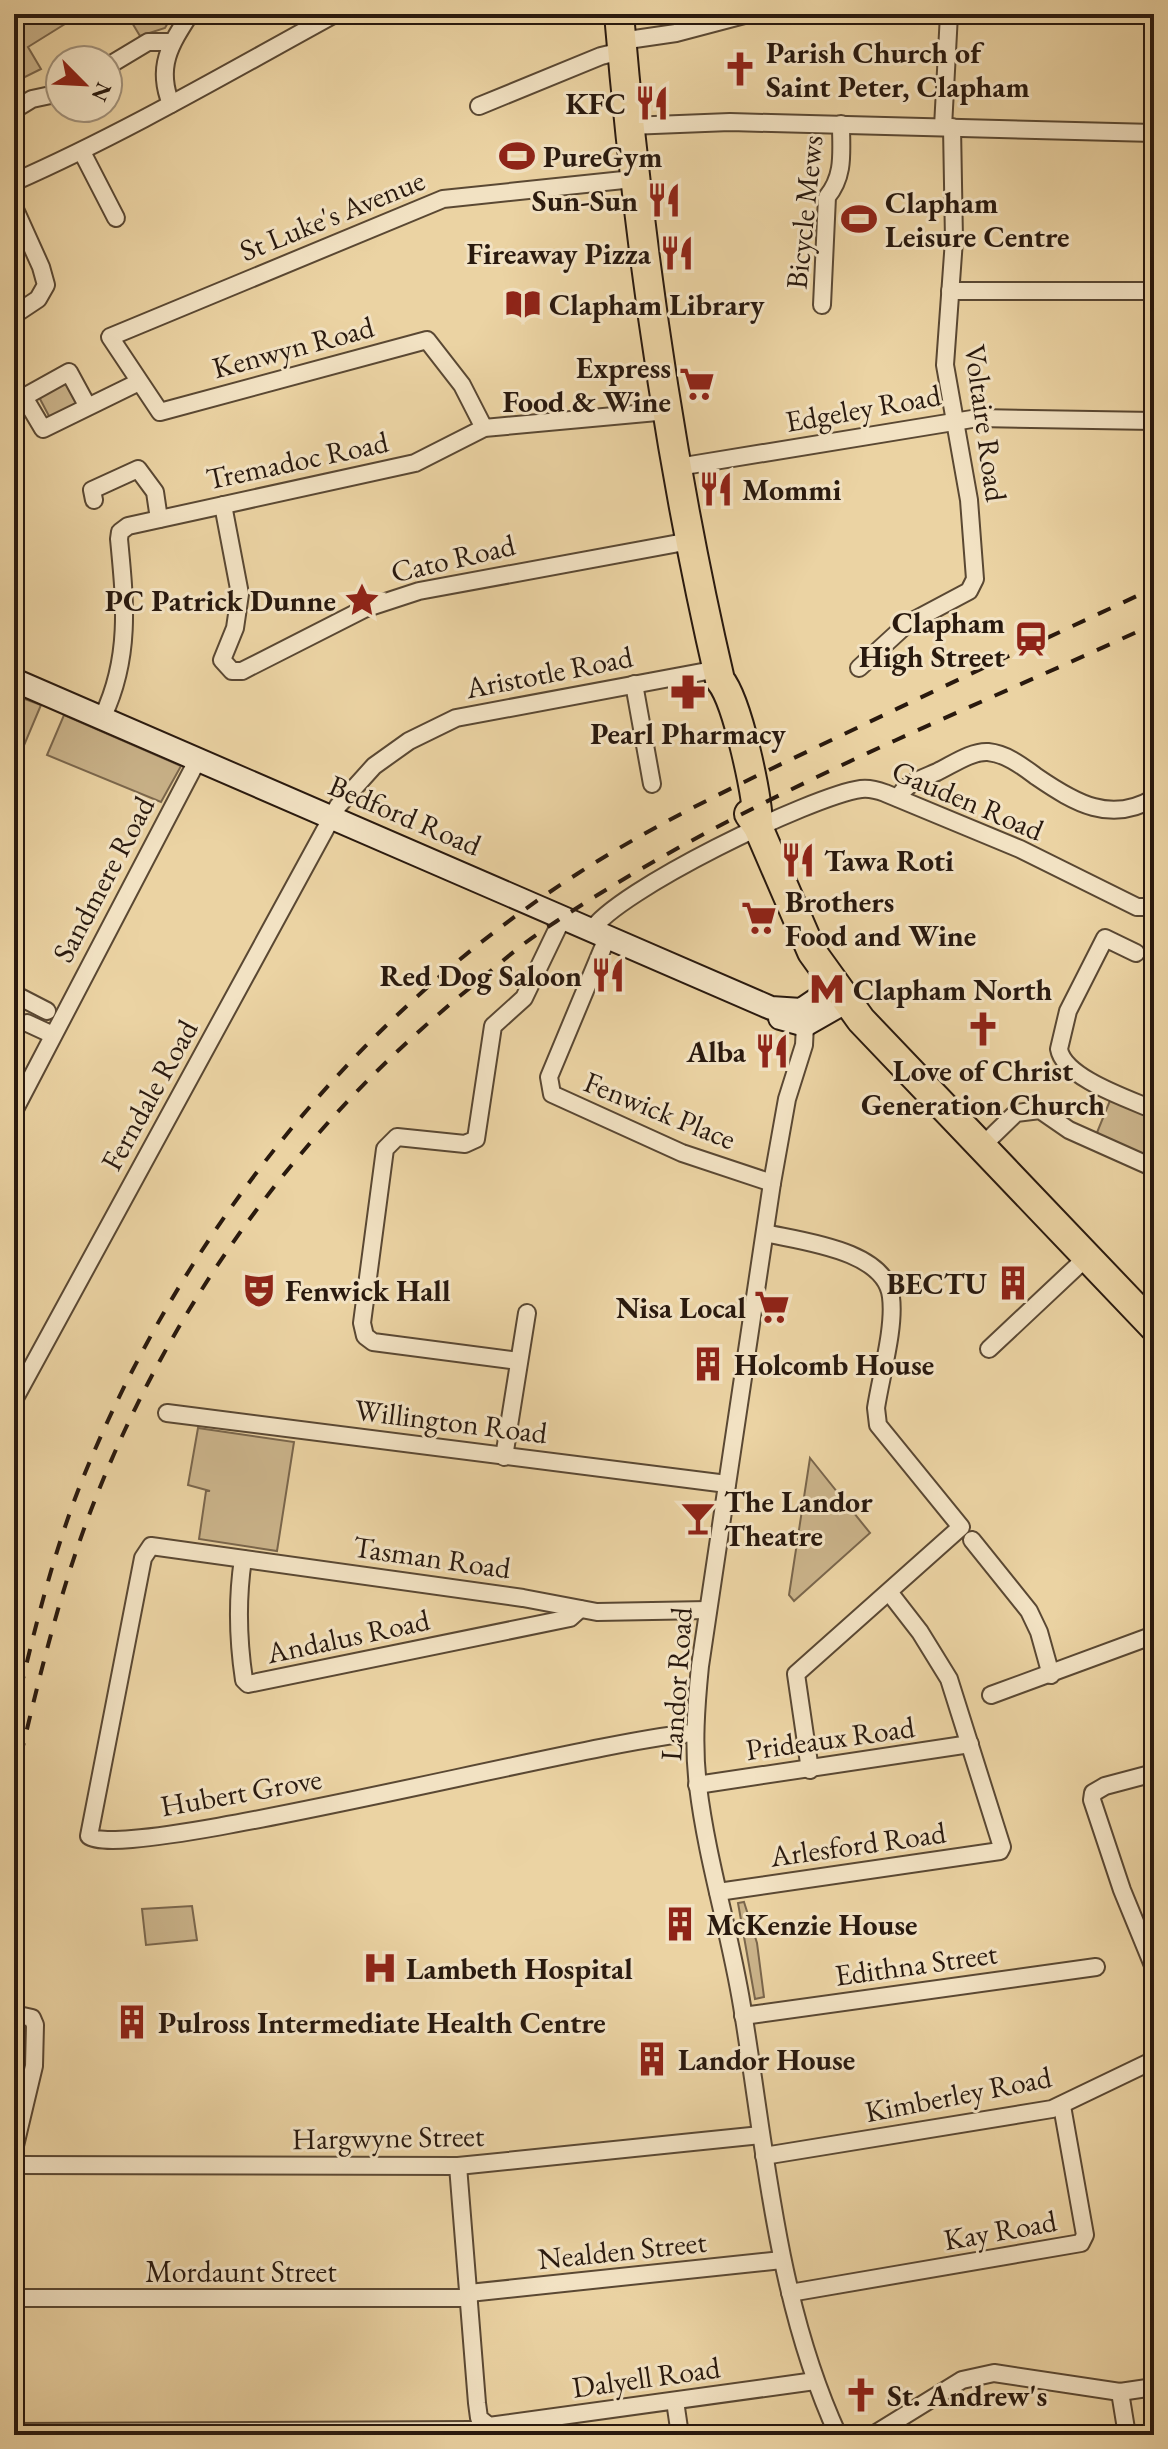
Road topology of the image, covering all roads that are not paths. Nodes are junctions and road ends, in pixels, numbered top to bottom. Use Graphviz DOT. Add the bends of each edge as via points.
graph roads {
  1 [pos="190,14"];
  2 [pos="335,14"];
  3 [pos="748,14"];
  4 [pos="949,14"];
  5 [pos="620,35"];
  6 [pos="172,42"];
  7 [pos="124,56"];
  8 [pos="44,96"];
  9 [pos="171,104"];
  10 [pos="479,106"];
  11 [pos="14,110"];
  12 [pos="841,124"];
  13 [pos="629,126"];
  14 [pos="948,127"];
  15 [pos="1154,133"];
  16 [pos="82,152"];
  17 [pos="633,179"];
  18 [pos="14,182"];
  19 [pos="14,207"];
  20 [pos="116,218"];
  21 [pos="950,291"];
  22 [pos="1154,291"];
  23 [pos="822,305"];
  24 [pos="14,315"];
  25 [pos="110,337"];
  26 [pos="139,382"];
  27 [pos="88,407"];
  28 [pos="668,411"];
  29 [pos="955,421"];
  30 [pos="1154,421"];
  31 [pos="484,428"];
  32 [pos="678,467"];
  33 [pos="94,500"];
  34 [pos="223,505"];
  35 [pos="159,519"];
  36 [pos="690,541"];
  37 [pos="859,668"];
  38 [pos="719,675"];
  39 [pos="14,680"];
  40 [pos="634,684"];
  41 [pos="103,716"];
  42 [pos="190,774"];
  43 [pos="652,784"];
  44 [pos="898,798"];
  45 [pos="1154,798"];
  46 [pos="333,817"];
  47 [pos="758,827"];
  48 [pos="1154,907"];
  49 [pos="562,919"];
  50 [pos="599,934"];
  51 [pos="1136,953"];
  52 [pos="841,994"];
  53 [pos="19,1007"];
  54 [pos="771,1008"];
  55 [pos="47,1011"];
  56 [pos="805,1025"];
  57 [pos="53,1035"];
  58 [pos="1154,1110"];
  59 [pos="14,1111"];
  60 [pos="981,1147"];
  61 [pos="1154,1168"];
  62 [pos="772,1183"];
  63 [pos="765,1233"];
  64 [pos="1087,1257"];
  65 [pos="527,1313"];
  66 [pos="1154,1327"];
  67 [pos="989,1349"];
  68 [pos="519,1361"];
  69 [pos="14,1400"];
  70 [pos="167,1413"];
  71 [pos="504,1457"];
  72 [pos="727,1484"];
  73 [pos="967,1534"];
  74 [pos="148,1547"];
  75 [pos="243,1559"];
  76 [pos="889,1592"];
  77 [pos="523,1598"];
  78 [pos="580,1609"];
  79 [pos="708,1610"];
  80 [pos="520,1628"];
  81 [pos="1154,1635"];
  82 [pos="1051,1675"];
  83 [pos="991,1695"];
  84 [pos="695,1733"];
  85 [pos="970,1744"];
  86 [pos="810,1770"];
  87 [pos="1154,1773"];
  88 [pos="697,1785"];
  89 [pos="718,1892"];
  90 [pos="1096,1967"];
  91 [pos="1154,1968"];
  92 [pos="14,2014"];
  93 [pos="743,2016"];
  94 [pos="1154,2060"];
  95 [pos="1062,2106"];
  96 [pos="761,2135"];
  97 [pos="14,2150"];
  98 [pos="764,2156"];
  99 [pos="14,2165"];
  100 [pos="458,2166"];
  101 [pos="782,2260"];
  102 [pos="790,2293"];
  103 [pos="469,2295"];
  104 [pos="14,2298"];
  105 [pos="815,2381"];
  106 [pos="1154,2387"];
  107 [pos="1120,2392"];
  108 [pos="675,2401"];
  109 [pos="482,2431"];
  110 [pos="14,2432"];
  111 [pos="112,2433"];
  112 [pos="247,2433"];
  113 [pos="680,2435"];
  114 [pos="838,2435"];
  115 [pos="873,2435"];
  116 [pos="1127,2435"];
  1 -- 6 [label="street"];
  2 -- 9 [label="street"];
  3 -- 5 [label="street" via="676,33"];
  4 -- 14 [label="street, Voltaire Road"];
  5 -- 10 [label="street" via="601,56"];
  5 -- 13 [label="highway"];
  6 -- 7 [label="street" via="148,42"];
  6 -- 9 [label="street" via="162,78"];
  8 -- 11 [label="street"];
  9 -- 16 [label="street"];
  12 -- 13 [label="street"];
  12 -- 14 [label="street"];
  12 -- 23 [label="street, Bicycle Mews" via="841,170 827,197"];
  13 -- 17 [label="highway"];
  14 -- 15 [label="street"];
  14 -- 21 [label="street, Voltaire Road" via="954,240"];
  16 -- 18 [label="street"];
  16 -- 20 [label="street"];
  17 -- 25 [label="street, St Luke's Avenue" via="443,199"];
  17 -- 28 [label="highway"];
  19 -- 24 [label="street" via="46,285 38,299"];
  21 -- 22 [label="street"];
  21 -- 29 [label="street, Voltaire Road" via="945,365"];
  25 -- 26 [label="street, Kenwyn Road"];
  26 -- 27 [label="street"];
  26 -- 31 [label="street, Kenwyn Road" via="160,412 427,340 462,385"];
  28 -- 31 [label="street, Tremadoc Road"];
  28 -- 32 [label="highway"];
  29 -- 30 [label="street, Edgeley Road"];
  29 -- 32 [label="street, Edgeley Road"];
  29 -- 37 [label="street, Voltaire Road" via="974,542 973,586 907,624"];
  31 -- 34 [label="street, Tremadoc Road" via="415,463"];
  32 -- 36 [label="highway"];
  33 -- 35 [label="street" via="92,490 138,469 155,492"];
  34 -- 35 [label="street, Tremadoc Road"];
  34 -- 36 [label="street, Cato Road" via="240,594 235,628 222,660 232,671 242,671 364,609 419,591"];
  35 -- 41 [label="street, Tremadoc Road" via="120,532 125,632"];
  36 -- 38 [label="highway"];
  38 -- 40 [label="street, Aristotle Road"];
  38 -- 47 [label="highway" via="745,754"];
  39 -- 41 [label="main road, Bedford Road"];
  40 -- 43 [label="street"];
  40 -- 46 [label="street, Aristotle Road" via="456,718 374,766 342,799"];
  41 -- 42 [label="main road, Bedford Road"];
  42 -- 46 [label="main road, Bedford Road"];
  42 -- 57 [label="street, Sandmere Road"];
  44 -- 45 [label="street" via="904,787 988,752 1013,760 1104,811 1129,811"];
  44 -- 47 [label="street, Gauden Road" via="878,790 855,790"];
  44 -- 48 [label="street, Gauden Road" via="1020,849 1137,907"];
  46 -- 49 [label="main road, Bedford Road"];
  46 -- 69 [label="street, Ferndale Road"];
  47 -- 50 [label="street, Gauden Road" via="599,919"];
  47 -- 52 [label="highway" via="812,952"];
  49 -- 50 [label="main road, Bedford Road"];
  49 -- 68 [label="street" via="524,998 493,1026 476,1139 465,1144 397,1137 387,1144 362,1323 373,1342"];
  50 -- 54 [label="main road, Bedford Road"];
  50 -- 62 [label="street, Fenwick Place" via="549,1077 552,1094 682,1153"];
  51 -- 58 [label="street" via="1105,938 1068,1011 1059,1049 1067,1066 1082,1076"];
  52 -- 54 [label="main road, Bedford Road" via="801,1010"];
  52 -- 56 [label="main road"];
  52 -- 60 [label="highway" via="874,1036"];
  53 -- 55 [label="street"];
  53 -- 57 [label="street"];
  54 -- 56 [label="main road, Bedford Road" via="782,1019"];
  56 -- 62 [label="street, Landor Road"];
  57 -- 59 [label="street, Sandmere Road"];
  60 -- 61 [label="street" via="1016,1113 1040,1110 1069,1130"];
  60 -- 64 [label="highway"];
  62 -- 63 [label="street, Landor Road"];
  63 -- 72 [label="street, Landor Road"];
  63 -- 73 [label="street" via="847,1252 871,1266 886,1284 891,1307 878,1425"];
  64 -- 66 [label="highway"];
  64 -- 67 [label="street"];
  65 -- 68 [label="street"];
  68 -- 71 [label="street"];
  70 -- 71 [label="street, Willington Road"];
  71 -- 72 [label="street, Willington Road"];
  72 -- 79 [label="street, Landor Road"];
  73 -- 76 [label="street"];
  73 -- 82 [label="street" via="1029,1611"];
  74 -- 75 [label="street, Tasman Road"];
  74 -- 84 [label="street, Hubert Grove" via="89,1833 94,1840 230,1825"];
  75 -- 77 [label="street, Tasman Road"];
  75 -- 80 [label="street, Andalus Road" via="239,1618 241,1664 248,1684"];
  76 -- 85 [label="street" via="944,1668"];
  76 -- 86 [label="street" via="796,1674"];
  77 -- 78 [label="street, Tasman Road"];
  77 -- 80 [label="street"];
  78 -- 79 [label="street, Tasman Road"];
  78 -- 80 [label="street, Andalus Road" via="570,1618"];
  79 -- 84 [label="street, Landor Road"];
  81 -- 82 [label="street"];
  82 -- 83 [label="street"];
  84 -- 88 [label="street, Landor Road"];
  85 -- 86 [label="street, Prideaux Road"];
  85 -- 89 [label="street, Arlesford Road" via="1002,1847 995,1854"];
  86 -- 88 [label="street, Prideaux Road"];
  87 -- 91 [label="street" via="1105,1786 1093,1793 1092,1800"];
  88 -- 89 [label="street, Landor Road"];
  89 -- 93 [label="street, Landor Road"];
  90 -- 93 [label="street, Edithna Street"];
  92 -- 97 [label="street" via="34,2022 36,2048"];
  93 -- 96 [label="street, Landor Road"];
  94 -- 95 [label="street, Kimberley Road"];
  95 -- 98 [label="street, Kimberley Road"];
  95 -- 102 [label="street, Kay Road" via="1085,2235 1081,2243"];
  96 -- 98 [label="street, Landor Road"];
  96 -- 100 [label="street, Hargwyne Street"];
  98 -- 101 [label="street, Landor Road"];
  99 -- 100 [label="street, Hargwyne Street"];
  100 -- 103 [label="street"];
  101 -- 102 [label="street, Landor Road"];
  101 -- 103 [label="street, Nealden Street"];
  102 -- 105 [label="street, Landor Road"];
  103 -- 104 [label="street, Mordaunt Street"];
  103 -- 109 [label="street"];
  105 -- 108 [label="street, Dalyell Road"];
  105 -- 114 [label="street, Landor Road"];
  106 -- 107 [label="street"];
  107 -- 115 [label="street" via="994,2373 962,2380"];
  107 -- 116 [label="street"];
  108 -- 109 [label="street, Dalyell Road"];
  108 -- 113 [label="street"];
  109 -- 112 [label="street, Dalyell Road"];
  110 -- 111 [label="street, Dalyell Road"];
  111 -- 112 [label="street, Dalyell Road"];
}
